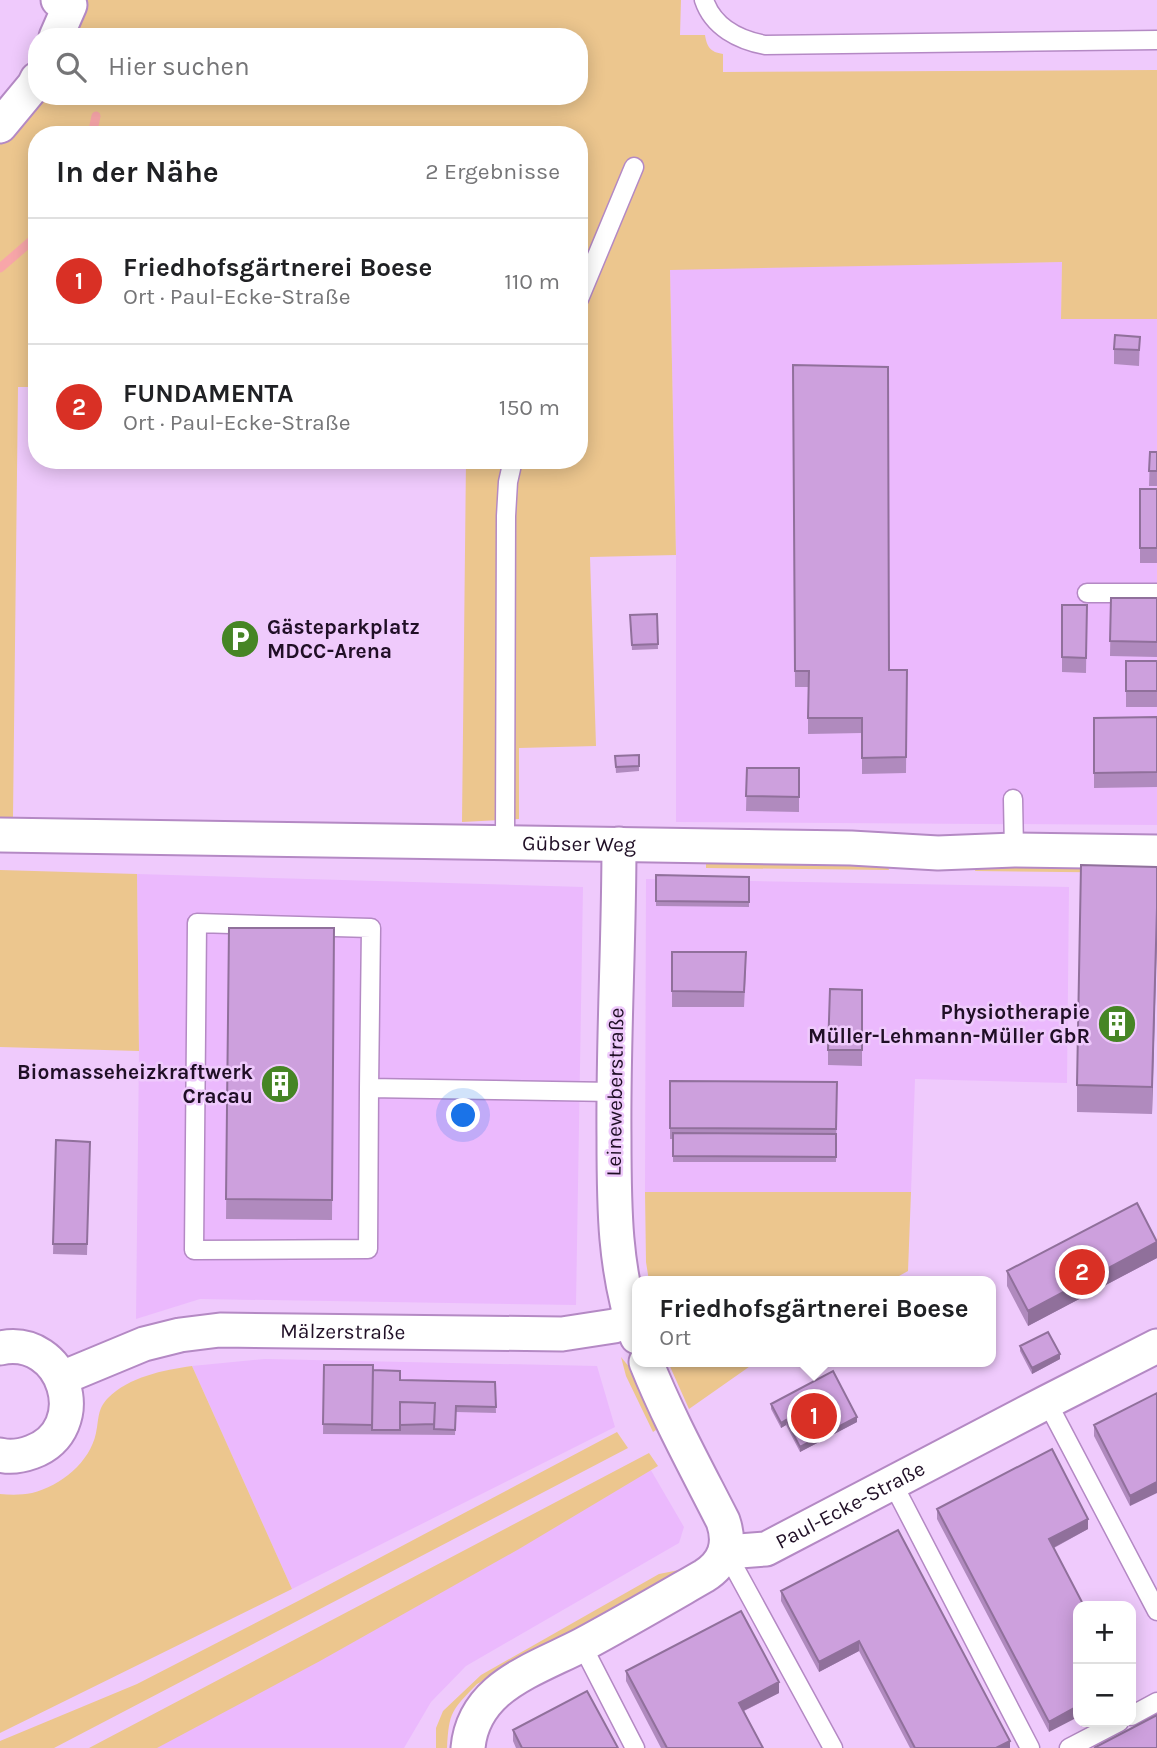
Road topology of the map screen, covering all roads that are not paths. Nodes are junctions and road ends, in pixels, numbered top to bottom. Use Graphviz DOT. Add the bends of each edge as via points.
graph roads {
  1 [pos="58,0"];
  2 [pos="704,0"];
  3 [pos="60,28"];
  4 [pos="1157,40"];
  5 [pos="28,92"];
  6 [pos="0,126"];
  7 [pos="634,167"];
  8 [pos="588,277"];
  9 [pos="511,469"];
  10 [pos="1087,593"];
  11 [pos="1157,593"];
  12 [pos="1013,799"];
  13 [pos="0,835"];
  14 [pos="505,842"];
  15 [pos="619,844"];
  16 [pos="1014,850"];
  17 [pos="1157,852"];
  18 [pos="369,1088"];
  19 [pos="613,1092"];
  20 [pos="632,1320"];
  21 [pos="632,1329"];
  22 [pos="1157,1346"];
  23 [pos="0,1348"];
  24 [pos="648,1367"];
  25 [pos="62,1378"];
  26 [pos="1047,1402"];
  27 [pos="0,1455"];
  28 [pos="892,1482"];
  29 [pos="726,1552"];
  30 [pos="1157,1611"];
  31 [pos="582,1645"];
  32 [pos="1157,1702"];
  33 [pos="1136,1713"];
  34 [pos="1109,1727"];
  35 [pos="468,1748"];
  36 [pos="635,1748"];
  37 [pos="833,1748"];
  38 [pos="1030,1748"];
  39 [pos="1069,1748"];
  1 -- 3 [label="street" via="70,5"];
  2 -- 4 [label="lane" via="714,19 728,31 765,45"];
  5 -- 6 [label="street"];
  7 -- 8 [label="lane"];
  9 -- 14 [label="lane" via="506,516"];
  10 -- 11 [label="lane"];
  12 -- 16 [label="lane"];
  13 -- 14 [label="street, Gübser Weg"];
  14 -- 15 [label="street, Gübser Weg"];
  15 -- 16 [label="street, Gübser Weg" via="938,853"];
  15 -- 19 [label="street, Leineweberstraße"];
  16 -- 17 [label="street, Gübser Weg"];
  18 -- 18 [label="lane" via="368,1249 194,1250 197,923 371,928"];
  18 -- 19 [label="lane"];
  19 -- 20 [label="street, Leineweberstraße" via="615,1236"];
  21 -- 25 [label="street, Mälzerstraße" via="614,1325 562,1334 220,1330 144,1344"];
  22 -- 26 [label="street, Paul-Ecke-Straße"];
  23 -- 25 [label="street" via="25,1348 40,1354"];
  24 -- 29 [label="street" via="723,1521"];
  25 -- 27 [label="street" via="66,1411 51,1440 23,1456"];
  26 -- 28 [label="street, Paul-Ecke-Straße"];
  26 -- 30 [label="lane"];
  28 -- 29 [label="street, Paul-Ecke-Straße" via="766,1549"];
  28 -- 38 [label="lane"];
  29 -- 31 [label="street" via="718,1566 704,1576"];
  29 -- 37 [label="lane"];
  31 -- 35 [label="street" via="495,1693 476,1716"];
  31 -- 36 [label="lane"];
  32 -- 33 [label="lane"];
  34 -- 39 [label="lane"];
}
